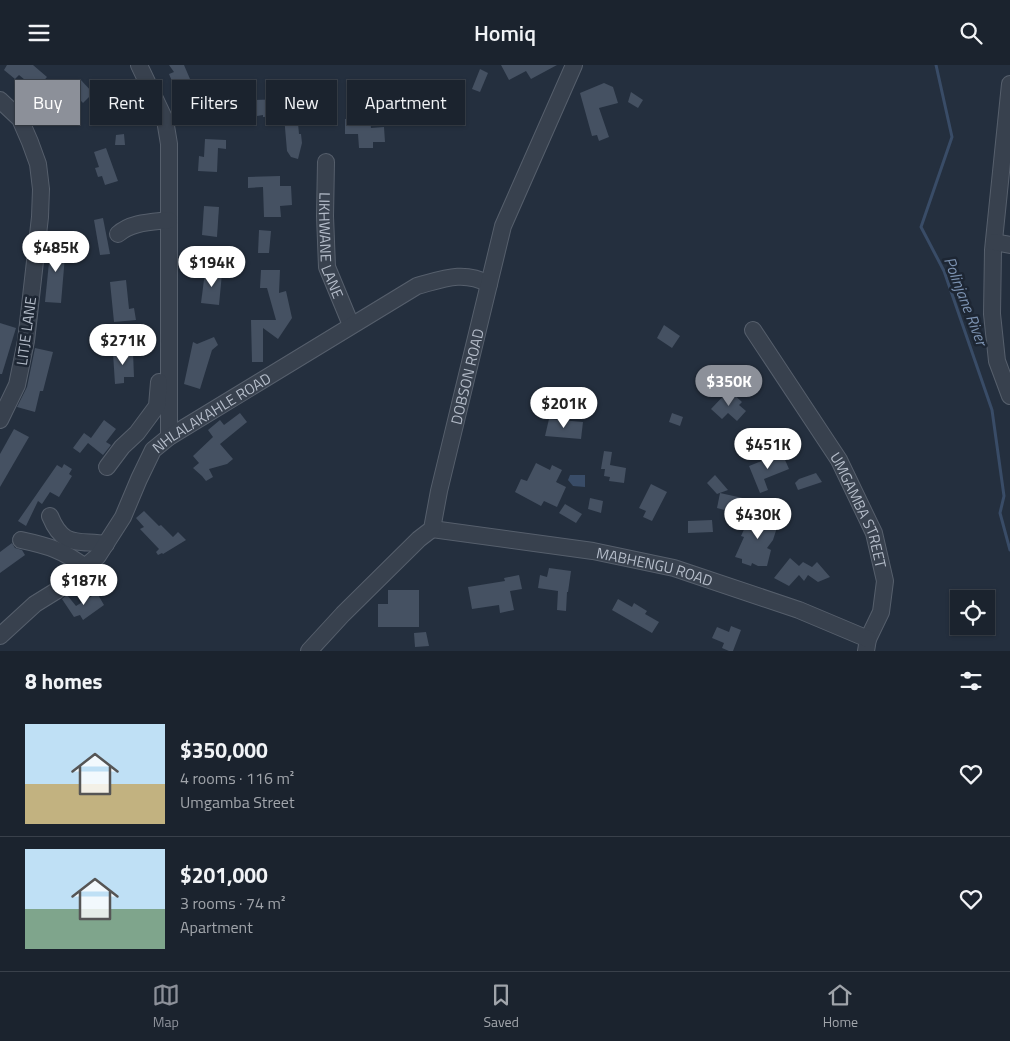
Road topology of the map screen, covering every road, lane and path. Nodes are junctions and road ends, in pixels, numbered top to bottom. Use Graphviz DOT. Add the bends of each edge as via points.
graph roads {
  1 [pos="140,65"];
  2 [pos="574,65"];
  3 [pos="1010,84"];
  4 [pos="0,100"];
  5 [pos="326,162"];
  6 [pos="169,220"];
  7 [pos="118,234"];
  8 [pos="994,242"];
  9 [pos="1010,245"];
  10 [pos="489,284"];
  11 [pos="350,325"];
  12 [pos="169,328"];
  13 [pos="753,330"];
  14 [pos="1010,396"];
  15 [pos="0,420"];
  16 [pos="169,437"];
  17 [pos="107,467"];
  18 [pos="50,516"];
  19 [pos="432,529"];
  20 [pos="21,540"];
  21 [pos="106,544"];
  22 [pos="85,567"];
  23 [pos="0,636"];
  24 [pos="867,645"];
  25 [pos="309,651"];
  1 -- 6 [label="street" via="165,120 169,144"];
  2 -- 10 [label="street, DOBSON ROAD" via="503,226"];
  3 -- 8 [label="street"];
  4 -- 15 [label="street, LITJE LANE" via="20,119 38,164 41,189 26,341 17,385"];
  5 -- 11 [label="street, LIKHWANE LANE" via="327,267"];
  6 -- 7 [label="street" via="124,228"];
  6 -- 12 [label="street"];
  8 -- 9 [label="street"];
  8 -- 14 [label="street" via="993,324 997,361"];
  10 -- 11 [label="street, NHLALAKAHLE ROAD" via="477,277 461,275 417,286"];
  10 -- 19 [label="street, DOBSON ROAD"];
  11 -- 16 [label="street, NHLALAKAHLE ROAD"];
  12 -- 16 [label="street"];
  12 -- 17 [label="street" via="162,331 158,340 157,406"];
  13 -- 24 [label="street, UMGAMBA STREET" via="839,460 874,533 885,581 881,612"];
  16 -- 21 [label="street, NHLALAKAHLE ROAD" via="153,450 123,517"];
  18 -- 21 [label="street" via="63,538"];
  19 -- 24 [label="street, MABHENGU ROAD" via="593,551 674,568 799,610"];
  19 -- 25 [label="street" via="343,613"];
  20 -- 22 [label="street" via="54,547"];
  21 -- 22 [label="street, NHLALAKAHLE ROAD"];
  22 -- 23 [label="street, NHLALAKAHLE ROAD" via="35,604"];
}
